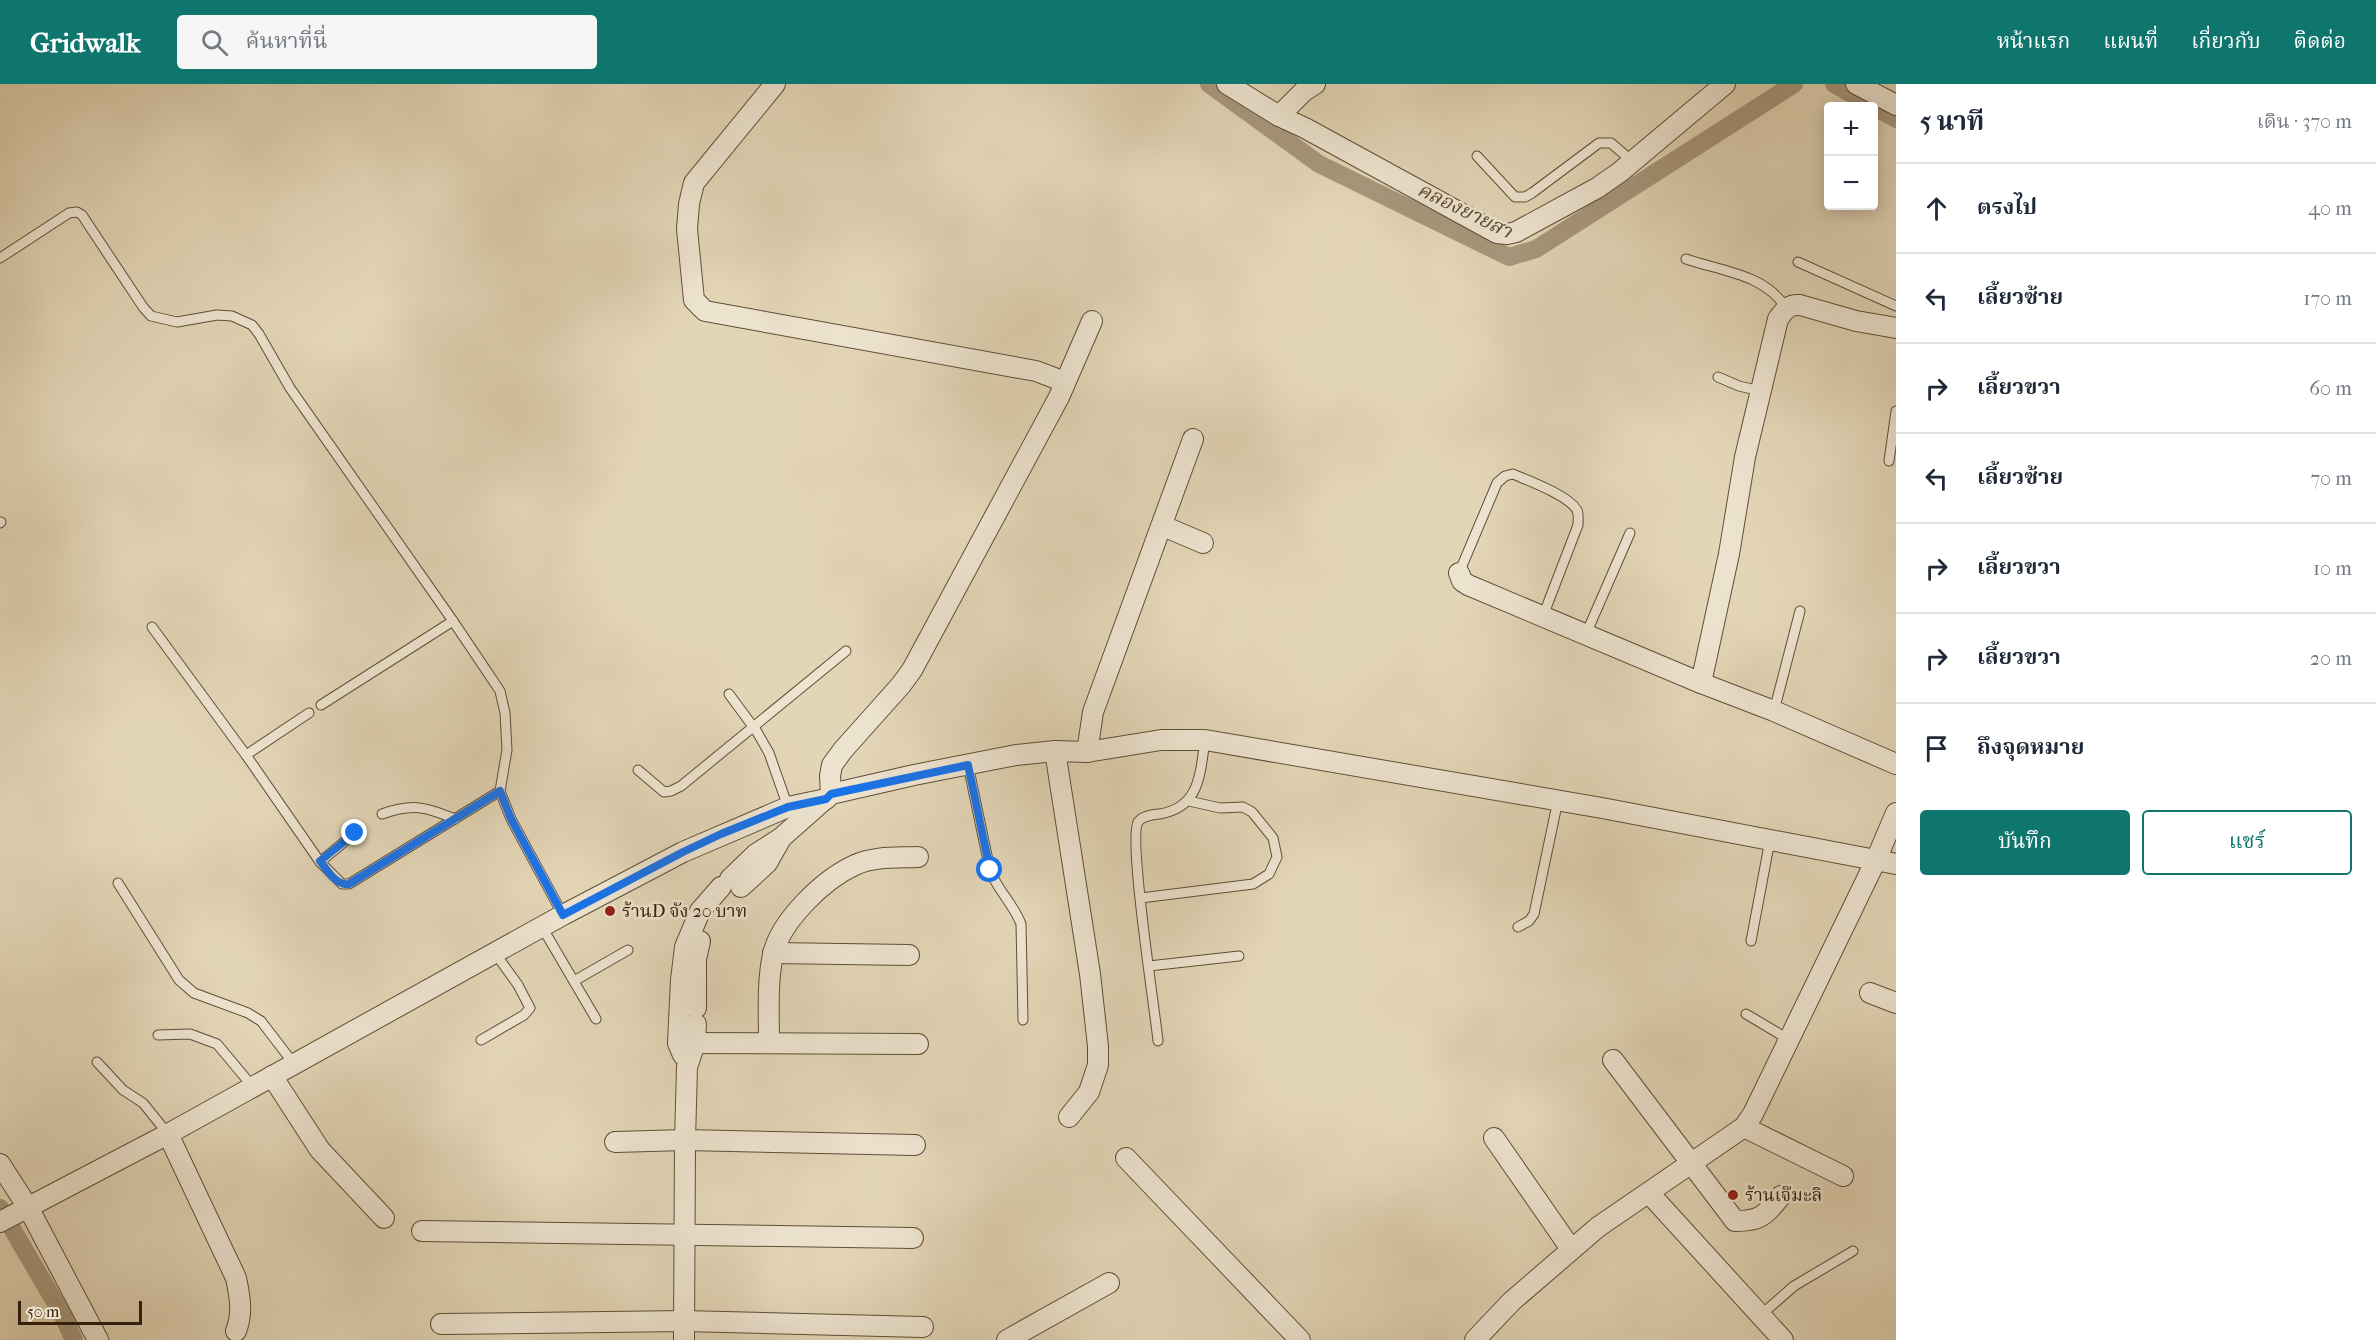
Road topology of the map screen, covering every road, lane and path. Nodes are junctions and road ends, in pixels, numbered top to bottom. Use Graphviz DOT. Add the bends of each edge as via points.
graph roads {
  1 [pos="775,84"];
  2 [pos="1227,84"];
  3 [pos="1315,84"];
  4 [pos="1725,84"];
  5 [pos="1856,84"];
  6 [pos="1896,105"];
  7 [pos="1279,116"];
  8 [pos="1477,156"];
  9 [pos="1633,162"];
  10 [pos="0,258"];
  11 [pos="1686,259"];
  12 [pos="1798,262"];
  13 [pos="1896,306"];
  14 [pos="1786,309"];
  15 [pos="1092,321"];
  16 [pos="1896,328"];
  17 [pos="1718,377"];
  18 [pos="1065,382"];
  19 [pos="1760,391"];
  20 [pos="1896,411"];
  21 [pos="1193,439"];
  22 [pos="1889,461"];
  23 [pos="1162,526"];
  24 [pos="1630,533"];
  25 [pos="1203,543"];
  26 [pos="1459,573"];
  27 [pos="1800,611"];
  28 [pos="1543,616"];
  29 [pos="453,621"];
  30 [pos="152,627"];
  31 [pos="1586,634"];
  32 [pos="846,651"];
  33 [pos="1701,683"];
  34 [pos="729,693"];
  35 [pos="321,705"];
  36 [pos="1774,711"];
  37 [pos="309,713"];
  38 [pos="754,728"];
  39 [pos="1205,740"];
  40 [pos="1055,751"];
  41 [pos="1087,753"];
  42 [pos="246,755"];
  43 [pos="1896,764"];
  44 [pos="968,765"];
  45 [pos="638,770"];
  46 [pos="500,791"];
  47 [pos="828,796"];
  48 [pos="1558,800"];
  49 [pos="1189,801"];
  50 [pos="788,807"];
  51 [pos="1896,813"];
  52 [pos="382,814"];
  53 [pos="455,819"];
  54 [pos="355,833"];
  55 [pos="1770,840"];
  56 [pos="918,857"];
  57 [pos="1876,860"];
  58 [pos="320,861"];
  59 [pos="1896,864"];
  60 [pos="118,883"];
  61 [pos="1141,898"];
  62 [pos="563,915"];
  63 [pos="542,927"];
  64 [pos="1518,927"];
  65 [pos="1750,941"];
  66 [pos="691,947"];
  67 [pos="628,950"];
  68 [pos="495,953"];
  69 [pos="773,953"];
  70 [pos="909,955"];
  71 [pos="1239,956"];
  72 [pos="1149,966"];
  73 [pos="574,981"];
  74 [pos="1870,993"];
  75 [pos="1896,1003"];
  76 [pos="1746,1014"];
  77 [pos="596,1019"];
  78 [pos="1023,1020"];
  79 [pos="691,1029"];
  80 [pos="158,1035"];
  81 [pos="1788,1039"];
  82 [pos="481,1040"];
  83 [pos="1158,1041"];
  84 [pos="769,1042"];
  85 [pos="918,1044"];
  86 [pos="1613,1060"];
  87 [pos="97,1062"];
  88 [pos="294,1064"];
  89 [pos="272,1076"];
  90 [pos="253,1087"];
  91 [pos="1069,1117"];
  92 [pos="1744,1127"];
  93 [pos="168,1134"];
  94 [pos="1494,1138"];
  95 [pos="685,1140"];
  96 [pos="615,1142"];
  97 [pos="915,1145"];
  98 [pos="1126,1158"];
  99 [pos="0,1164"];
  100 [pos="1691,1165"];
  101 [pos="1843,1176"];
  102 [pos="1649,1193"];
  103 [pos="1781,1196"];
  104 [pos="11,1217"];
  105 [pos="384,1218"];
  106 [pos="423,1231"];
  107 [pos="685,1235"];
  108 [pos="912,1238"];
  109 [pos="1571,1249"];
  110 [pos="1853,1251"];
  111 [pos="1109,1283"];
  112 [pos="1761,1315"];
  113 [pos="441,1324"];
  114 [pos="923,1327"];
  115 [pos="236,1330"];
  116 [pos="684,1331"];
  117 [pos="98,1340"];
  118 [pos="1007,1340"];
  119 [pos="1300,1340"];
  120 [pos="1475,1340"];
  121 [pos="1783,1340"];
  1 -- 18 [label="street" via="694,183 687,229 694,300 699,307 1036,371"];
  2 -- 7 [label="street"];
  3 -- 7 [label="street"];
  4 -- 9 [label="street"];
  5 -- 6 [label="street"];
  7 -- 9 [label="street" via="1497,233 1516,232 1597,188"];
  8 -- 9 [label="lane" via="1520,198 1599,143 1611,143"];
  10 -- 29 [label="lane" via="69,213 77,212 151,316 177,322 232,316 252,326 290,388"];
  11 -- 14 [label="lane" via="1758,282 1771,289"];
  12 -- 13 [label="lane"];
  14 -- 16 [label="street" via="1792,304 1800,305"];
  14 -- 19 [label="street" via="1778,319"];
  15 -- 18 [label="street"];
  17 -- 19 [label="lane"];
  18 -- 47 [label="street" via="912,670 832,765"];
  19 -- 33 [label="street"];
  20 -- 22 [label="lane"];
  21 -- 23 [label="street"];
  23 -- 25 [label="street"];
  23 -- 41 [label="street" via="1093,712"];
  24 -- 31 [label="lane"];
  26 -- 28 [label="street" via="1468,585"];
  26 -- 28 [label="lane" via="1497,483 1505,476 1513,474 1564,498 1576,508 1578,525"];
  27 -- 36 [label="lane"];
  28 -- 31 [label="street"];
  29 -- 35 [label="lane"];
  29 -- 46 [label="lane" via="494,680 503,700 507,750"];
  30 -- 42 [label="lane"];
  31 -- 33 [label="street"];
  32 -- 38 [label="lane"];
  33 -- 36 [label="street"];
  34 -- 38 [label="lane"];
  36 -- 43 [label="street"];
  37 -- 42 [label="lane"];
  38 -- 45 [label="lane" via="671,791 664,792"];
  38 -- 50 [label="lane" via="769,753"];
  39 -- 41 [label="street" via="1161,740"];
  39 -- 48 [label="street"];
  39 -- 49 [label="lane" via="1200,773"];
  40 -- 41 [label="street"];
  40 -- 44 [label="street"];
  40 -- 91 [label="street" via="1098,1046 1098,1065 1089,1092"];
  42 -- 58 [label="lane"];
  44 -- 47 [label="street"];
  44 -- 78 [label="lane" via="990,870 1020,924"];
  46 -- 53 [label="lane"];
  46 -- 62 [label="lane"];
  47 -- 50 [label="street"];
  47 -- 66 [label="street" via="781,838 756,854"];
  48 -- 55 [label="street"];
  48 -- 64 [label="lane" via="1534,914"];
  49 -- 61 [label="lane" via="1138,822 1134,832"];
  49 -- 61 [label="lane" via="1220,808 1243,807 1252,812 1273,838 1277,856 1269,874 1253,884"];
  50 -- 62 [label="street" via="683,852"];
  51 -- 57 [label="street"];
  52 -- 53 [label="lane" via="422,807"];
  53 -- 58 [label="lane" via="349,884 339,883"];
  54 -- 58 [label="lane"];
  55 -- 57 [label="street"];
  55 -- 65 [label="lane"];
  56 -- 69 [label="street" via="873,860 855,864 839,874 788,922"];
  57 -- 59 [label="street"];
  57 -- 81 [label="street"];
  60 -- 88 [label="lane" via="179,980 194,993 261,1021"];
  61 -- 72 [label="lane"];
  62 -- 63 [label="street"];
  63 -- 68 [label="street"];
  63 -- 73 [label="lane"];
  66 -- 79 [label="street"];
  66 -- 79 [label="street" via="681,980"];
  67 -- 73 [label="lane"];
  68 -- 82 [label="lane" via="530,1008"];
  68 -- 88 [label="street"];
  69 -- 70 [label="street"];
  69 -- 84 [label="street"];
  71 -- 72 [label="lane"];
  72 -- 83 [label="lane"];
  73 -- 77 [label="lane"];
  74 -- 75 [label="street"];
  76 -- 81 [label="lane"];
  79 -- 84 [label="street"];
  79 -- 95 [label="street"];
  80 -- 90 [label="lane" via="190,1034 217,1044"];
  81 -- 92 [label="street"];
  84 -- 85 [label="street"];
  86 -- 100 [label="street"];
  87 -- 93 [label="lane" via="123,1090 142,1103"];
  88 -- 89 [label="street"];
  89 -- 90 [label="street"];
  89 -- 105 [label="street" via="321,1150"];
  90 -- 93 [label="street"];
  92 -- 100 [label="street"];
  92 -- 101 [label="street"];
  93 -- 104 [label="street"];
  93 -- 115 [label="street" via="236,1278 241,1300"];
  94 -- 109 [label="street"];
  95 -- 96 [label="street"];
  95 -- 97 [label="street"];
  95 -- 107 [label="street"];
  98 -- 119 [label="street"];
  99 -- 104 [label="street"];
  100 -- 102 [label="street"];
  100 -- 103 [label="street" via="1735,1221 1754,1221 1764,1216"];
  102 -- 109 [label="street"];
  102 -- 112 [label="street"];
  104 -- 117 [label="street"];
  106 -- 107 [label="street"];
  107 -- 108 [label="street"];
  107 -- 116 [label="street"];
  109 -- 120 [label="street"];
  110 -- 112 [label="lane" via="1794,1286"];
  111 -- 118 [label="street"];
  112 -- 121 [label="street"];
  113 -- 116 [label="street"];
  114 -- 116 [label="street"];
}
